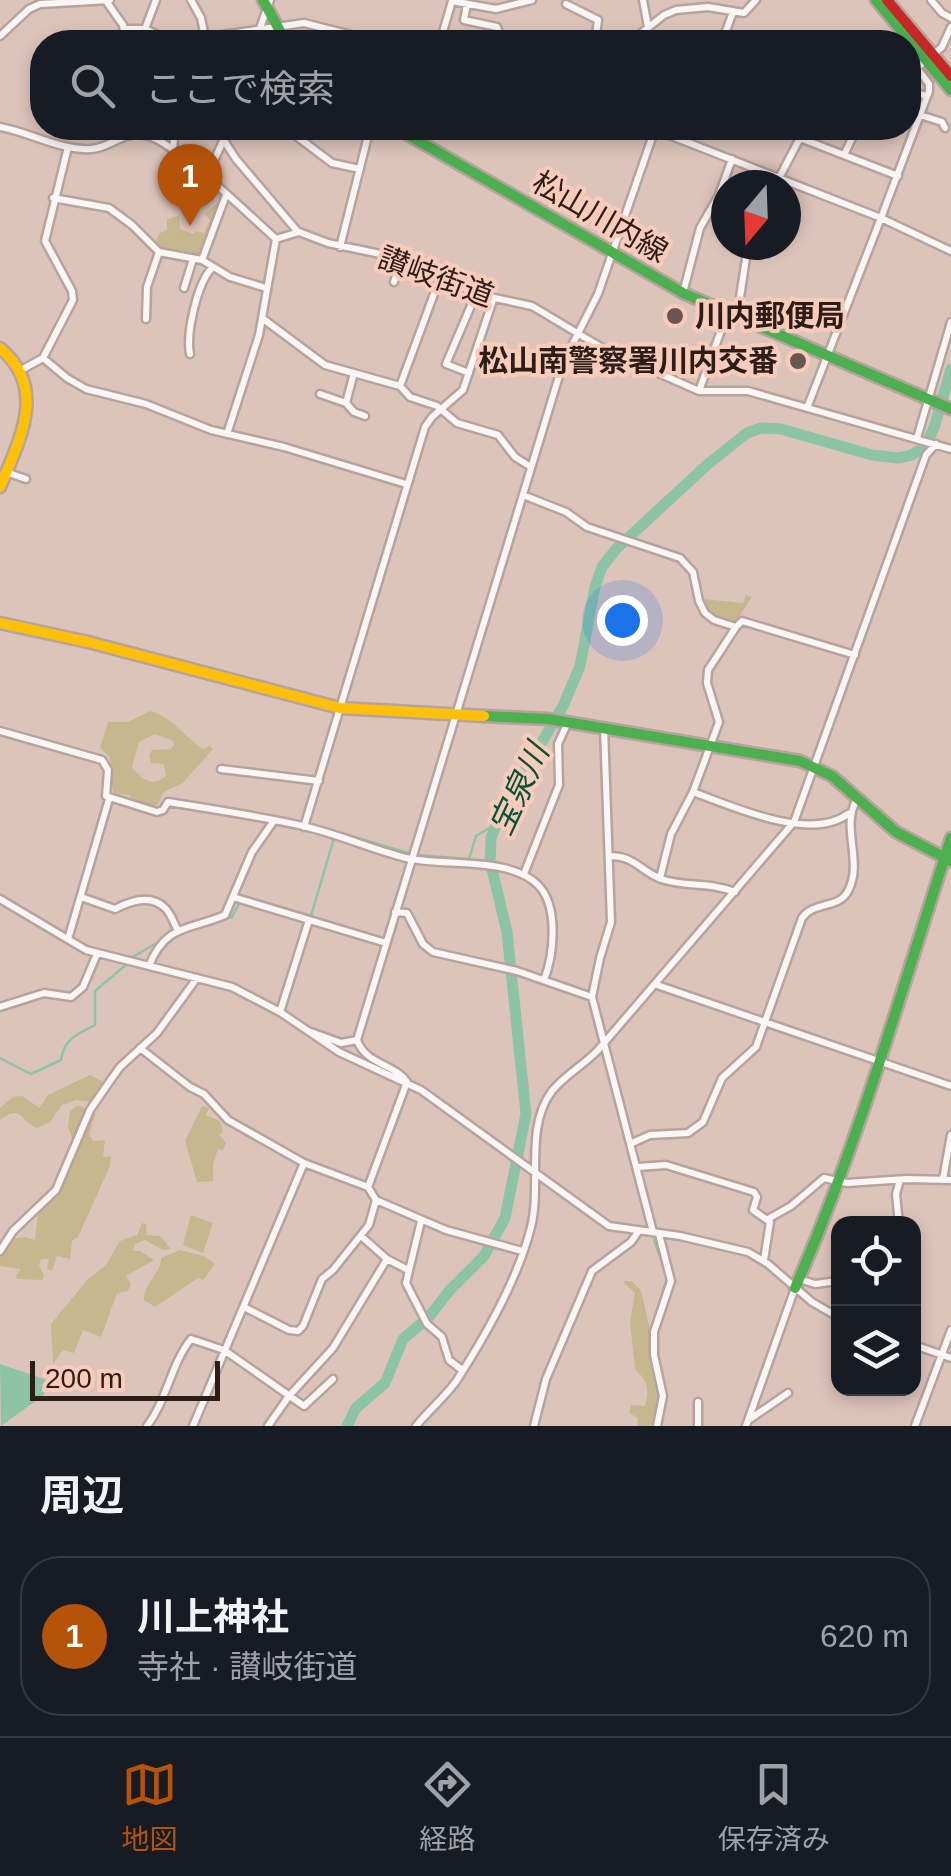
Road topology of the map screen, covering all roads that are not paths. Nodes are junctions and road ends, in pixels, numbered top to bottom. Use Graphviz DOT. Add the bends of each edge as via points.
graph roads {
  1 [pos="156,0"];
  2 [pos="191,0"];
  3 [pos="532,0"];
  4 [pos="643,0"];
  5 [pos="756,0"];
  6 [pos="876,0"];
  7 [pos="888,0"];
  8 [pos="931,0"];
  9 [pos="108,1"];
  10 [pos="266,4"];
  11 [pos="467,4"];
  12 [pos="693,4"];
  13 [pos="566,5"];
  14 [pos="733,12"];
  15 [pos="951,18"];
  16 [pos="648,27"];
  17 [pos="951,27"];
  18 [pos="276,28"];
  19 [pos="125,29"];
  20 [pos="145,29"];
  21 [pos="260,29"];
  22 [pos="203,30"];
  23 [pos="255,30"];
  24 [pos="329,30"];
  25 [pos="443,30"];
  26 [pos="498,30"];
  27 [pos="600,30"];
  28 [pos="644,30"];
  29 [pos="726,30"];
  30 [pos="900,30"];
  31 [pos="906,30"];
  32 [pos="0,36"];
  33 [pos="921,54"];
  34 [pos="921,55"];
  35 [pos="921,60"];
  36 [pos="925,60"];
  37 [pos="921,67"];
  38 [pos="921,76"];
  39 [pos="951,76"];
  40 [pos="951,90"];
  41 [pos="921,94"];
  42 [pos="927,96"];
  43 [pos="921,112"];
  44 [pos="921,115"];
  45 [pos="0,127"];
  46 [pos="945,128"];
  47 [pos="30,136"];
  48 [pos="44,140"];
  49 [pos="114,140"];
  50 [pos="158,140"];
  51 [pos="174,140"];
  52 [pos="219,140"];
  53 [pos="227,140"];
  54 [pos="303,140"];
  55 [pos="367,140"];
  56 [pos="417,140"];
  57 [pos="649,140"];
  58 [pos="684,140"];
  59 [pos="799,140"];
  60 [pos="805,140"];
  61 [pos="852,140"];
  62 [pos="911,140"];
  63 [pos="68,147"];
  64 [pos="173,150"];
  65 [pos="844,155"];
  66 [pos="732,159"];
  67 [pos="360,169"];
  68 [pos="756,170"];
  69 [pos="785,170"];
  70 [pos="898,176"];
  71 [pos="206,178"];
  72 [pos="801,189"];
  73 [pos="226,195"];
  74 [pos="53,198"];
  75 [pos="880,218"];
  76 [pos="299,232"];
  77 [pos="276,239"];
  78 [pos="340,247"];
  79 [pos="951,251"];
  80 [pos="159,252"];
  81 [pos="612,254"];
  82 [pos="198,259"];
  83 [pos="401,260"];
  84 [pos="745,260"];
  85 [pos="214,267"];
  86 [pos="441,275"];
  87 [pos="394,282"];
  88 [pos="184,288"];
  89 [pos="266,288"];
  90 [pos="683,293"];
  91 [pos="476,294"];
  92 [pos="494,300"];
  93 [pos="732,316"];
  94 [pos="262,318"];
  95 [pos="146,319"];
  96 [pos="951,322"];
  97 [pos="576,332"];
  98 [pos="0,348"];
  99 [pos="190,354"];
  100 [pos="826,356"];
  101 [pos="43,358"];
  102 [pos="23,369"];
  103 [pos="354,373"];
  104 [pos="469,374"];
  105 [pos="400,386"];
  106 [pos="700,391"];
  107 [pos="320,394"];
  108 [pos="931,401"];
  109 [pos="346,403"];
  110 [pos="807,408"];
  111 [pos="948,408"];
  112 [pos="440,410"];
  113 [pos="365,416"];
  114 [pos="227,434"];
  115 [pos="918,439"];
  116 [pos="934,444"];
  117 [pos="951,449"];
  118 [pos="531,467"];
  119 [pos="6,472"];
  120 [pos="26,479"];
  121 [pos="406,484"];
  122 [pos="0,487"];
  123 [pos="523,496"];
  124 [pos="0,623"];
  125 [pos="736,628"];
  126 [pos="855,655"];
  127 [pos="340,708"];
  128 [pos="456,712"];
  129 [pos="565,722"];
  130 [pos="604,728"];
  131 [pos="0,732"];
  132 [pos="708,748"];
  133 [pos="815,766"];
  134 [pos="221,770"];
  135 [pos="319,780"];
  136 [pos="693,792"];
  137 [pos="856,798"];
  138 [pos="109,799"];
  139 [pos="849,814"];
  140 [pos="273,822"];
  141 [pos="794,822"];
  142 [pos="304,826"];
  143 [pos="951,838"];
  144 [pos="609,856"];
  145 [pos="411,859"];
  146 [pos="947,860"];
  147 [pos="524,874"];
  148 [pos="660,878"];
  149 [pos="735,892"];
  150 [pos="81,897"];
  151 [pos="233,898"];
  152 [pos="0,899"];
  153 [pos="399,899"];
  154 [pos="395,912"];
  155 [pos="408,914"];
  156 [pos="309,920"];
  157 [pos="178,931"];
  158 [pos="68,939"];
  159 [pos="386,943"];
  160 [pos="97,954"];
  161 [pos="148,966"];
  162 [pos="197,978"];
  163 [pos="544,980"];
  164 [pos="657,985"];
  165 [pos="592,997"];
  166 [pos="0,1007"];
  167 [pos="280,1012"];
  168 [pos="764,1022"];
  169 [pos="306,1031"];
  170 [pos="357,1040"];
  171 [pos="605,1043"];
  172 [pos="140,1048"];
  173 [pos="879,1061"];
  174 [pos="408,1082"];
  175 [pos="951,1086"];
  176 [pos="951,1135"];
  177 [pos="632,1143"];
  178 [pos="304,1163"];
  179 [pos="638,1167"];
  180 [pos="535,1172"];
  181 [pos="838,1180"];
  182 [pos="900,1180"];
  183 [pos="947,1180"];
  184 [pos="368,1188"];
  185 [pos="376,1200"];
  186 [pos="898,1216"];
  187 [pos="768,1219"];
  188 [pos="421,1221"];
  189 [pos="638,1232"];
  190 [pos="656,1233"];
  191 [pos="361,1236"];
  192 [pos="522,1251"];
  193 [pos="0,1252"];
  194 [pos="387,1259"];
  195 [pos="764,1260"];
  196 [pos="408,1270"];
  197 [pos="831,1281"];
  198 [pos="797,1283"];
  199 [pos="244,1307"];
  200 [pos="831,1312"];
  201 [pos="951,1330"];
  202 [pos="921,1348"];
  203 [pos="224,1350"];
  204 [pos="942,1355"];
  205 [pos="951,1358"];
  206 [pos="462,1370"];
  207 [pos="333,1379"];
  208 [pos="788,1393"];
  209 [pos="289,1396"];
  210 [pos="698,1402"];
  211 [pos="748,1422"];
  212 [pos="147,1426"];
  213 [pos="193,1426"];
  214 [pos="268,1426"];
  215 [pos="416,1426"];
  216 [pos="534,1426"];
  217 [pos="657,1426"];
  218 [pos="698,1426"];
  219 [pos="915,1426"];
  1 -- 20 [label="street"];
  2 -- 22 [label="street"];
  3 -- 11 [label="street" via="496,9"];
  4 -- 16 [label="street"];
  5 -- 14 [label="street" via="744,13"];
  6 -- 30 [label="main road"];
  7 -- 31 [label="main road"];
  8 -- 15 [label="street"];
  9 -- 19 [label="street"];
  9 -- 32 [label="street" via="40,4"];
  10 -- 18 [label="main road"];
  10 -- 21 [label="street"];
  11 -- 25 [label="street" via="449,4"];
  11 -- 26 [label="street" via="464,20"];
  12 -- 14 [label="street"];
  12 -- 16 [label="street"];
  13 -- 27 [label="street" via="596,18"];
  14 -- 29 [label="street"];
  16 -- 28 [label="street"];
  17 -- 36 [label="street" via="945,43"];
  18 -- 21 [label="street"];
  18 -- 24 [label="street" via="304,24"];
  19 -- 20 [label="street"];
  21 -- 23 [label="street"];
  33 -- 36 [label="main road"];
  34 -- 36 [label="main road"];
  35 -- 36 [label="street"];
  36 -- 37 [label="street"];
  36 -- 39 [label="main road"];
  36 -- 40 [label="main road"];
  38 -- 42 [label="street"];
  41 -- 42 [label="street"];
  42 -- 43 [label="street"];
  44 -- 46 [label="street"];
  45 -- 47 [label="street"];
  48 -- 63 [label="street"];
  49 -- 63 [label="street" via="97,148"];
  50 -- 64 [label="street"];
  51 -- 64 [label="street"];
  52 -- 71 [label="street"];
  53 -- 76 [label="street"];
  54 -- 67 [label="street" via="332,163"];
  55 -- 67 [label="street"];
  56 -- 81 [label="main road, 松山川内線"];
  57 -- 81 [label="street"];
  58 -- 66 [label="street"];
  59 -- 69 [label="street"];
  60 -- 65 [label="street"];
  61 -- 65 [label="street"];
  62 -- 70 [label="street"];
  63 -- 74 [label="street"];
  64 -- 71 [label="street"];
  65 -- 70 [label="street"];
  66 -- 68 [label="street"];
  66 -- 90 [label="street" via="700,228"];
  67 -- 78 [label="street"];
  70 -- 75 [label="street"];
  71 -- 73 [label="street"];
  72 -- 75 [label="street"];
  73 -- 77 [label="street"];
  73 -- 82 [label="street"];
  74 -- 80 [label="street" via="109,208"];
  74 -- 101 [label="street" via="46,246 73,300"];
  75 -- 79 [label="street"];
  75 -- 100 [label="street"];
  76 -- 77 [label="street"];
  76 -- 78 [label="street, 讃岐街道"];
  77 -- 89 [label="street"];
  78 -- 83 [label="street, 讃岐街道"];
  80 -- 82 [label="street"];
  80 -- 95 [label="street" via="147,287"];
  81 -- 90 [label="main road, 松山川内線"];
  81 -- 97 [label="street"];
  82 -- 85 [label="street"];
  82 -- 88 [label="street"];
  83 -- 86 [label="street, 讃岐街道"];
  83 -- 87 [label="street"];
  84 -- 93 [label="street"];
  85 -- 89 [label="street"];
  85 -- 99 [label="street" via="199,288"];
  86 -- 91 [label="street, 讃岐街道"];
  86 -- 105 [label="street"];
  89 -- 94 [label="street"];
  90 -- 93 [label="main road, 松山川内線"];
  91 -- 92 [label="street, 讃岐街道"];
  91 -- 104 [label="street" via="446,364"];
  92 -- 97 [label="street, 讃岐街道" via="538,308"];
  92 -- 104 [label="street"];
  93 -- 100 [label="main road, 松山川内線"];
  93 -- 106 [label="street"];
  94 -- 103 [label="street" via="325,366"];
  94 -- 114 [label="street"];
  96 -- 108 [label="street"];
  97 -- 106 [label="street, 讃岐街道"];
  97 -- 118 [label="street"];
  98 -- 102 [label="main road"];
  100 -- 108 [label="main road, 松山川内線"];
  100 -- 110 [label="street"];
  101 -- 102 [label="street"];
  101 -- 114 [label="street" via="80,386"];
  102 -- 119 [label="main road" via="28,398"];
  103 -- 105 [label="street"];
  103 -- 109 [label="street"];
  104 -- 112 [label="street" via="463,390"];
  105 -- 112 [label="street"];
  106 -- 110 [label="street, 讃岐街道" via="748,390"];
  107 -- 109 [label="street"];
  108 -- 111 [label="main road, 松山川内線"];
  108 -- 115 [label="street"];
  109 -- 113 [label="street"];
  110 -- 115 [label="street, 讃岐街道"];
  112 -- 118 [label="street" via="498,435"];
  112 -- 121 [label="street" via="425,427"];
  114 -- 121 [label="street"];
  115 -- 116 [label="street, 讃岐街道"];
  116 -- 117 [label="street, 讃岐街道"];
  116 -- 126 [label="street"];
  118 -- 123 [label="street"];
  119 -- 120 [label="street"];
  119 -- 122 [label="main road"];
  121 -- 127 [label="street"];
  123 -- 125 [label="street" via="586,527 680,558 693,572 705,613"];
  123 -- 128 [label="street"];
  124 -- 127 [label="main road"];
  125 -- 126 [label="street" via="742,621"];
  125 -- 132 [label="street" via="708,670 719,713"];
  126 -- 133 [label="street"];
  127 -- 128 [label="main road"];
  127 -- 135 [label="street"];
  128 -- 129 [label="main road"];
  128 -- 145 [label="street"];
  129 -- 130 [label="main road"];
  129 -- 147 [label="street" via="557,790"];
  130 -- 132 [label="main road"];
  130 -- 144 [label="street"];
  131 -- 138 [label="street" via="105,762"];
  132 -- 133 [label="main road"];
  132 -- 136 [label="street"];
  133 -- 137 [label="main road"];
  133 -- 141 [label="street"];
  134 -- 135 [label="street"];
  135 -- 142 [label="street"];
  136 -- 141 [label="street" via="775,822"];
  136 -- 148 [label="street" via="671,834"];
  137 -- 139 [label="street"];
  137 -- 146 [label="main road" via="896,832"];
  138 -- 140 [label="street" via="157,812 168,802"];
  138 -- 150 [label="street"];
  139 -- 141 [label="street" via="826,825"];
  139 -- 168 [label="street" via="848,890 802,918"];
  140 -- 142 [label="street"];
  140 -- 151 [label="street" via="248,858"];
  141 -- 149 [label="street"];
  142 -- 145 [label="street"];
  143 -- 146 [label="main road"];
  144 -- 148 [label="street" via="627,857"];
  144 -- 165 [label="street" via="611,927"];
  145 -- 147 [label="street"];
  145 -- 153 [label="street"];
  146 -- 173 [label="main road"];
  147 -- 163 [label="street" via="551,908 552,958"];
  148 -- 149 [label="street"];
  149 -- 164 [label="street"];
  150 -- 157 [label="street" via="115,910 137,900 152,902 168,910"];
  150 -- 158 [label="street"];
  151 -- 156 [label="street"];
  151 -- 157 [label="street" via="225,915"];
  152 -- 158 [label="street"];
  153 -- 154 [label="street"];
  153 -- 155 [label="street"];
  154 -- 155 [label="street"];
  154 -- 159 [label="street"];
  155 -- 163 [label="street" via="428,949"];
  156 -- 159 [label="street"];
  156 -- 167 [label="street"];
  157 -- 161 [label="street"];
  158 -- 160 [label="street"];
  159 -- 170 [label="street"];
  160 -- 161 [label="street"];
  160 -- 166 [label="street" via="83,987 71,997 44,993"];
  161 -- 162 [label="street"];
  162 -- 167 [label="street"];
  162 -- 172 [label="street"];
  163 -- 165 [label="street"];
  164 -- 168 [label="street"];
  164 -- 171 [label="street"];
  165 -- 171 [label="street"];
  167 -- 169 [label="street"];
  168 -- 173 [label="street"];
  168 -- 177 [label="street" via="756,1047 722,1078 700,1126"];
  169 -- 170 [label="street" via="341,1044"];
  169 -- 174 [label="street"];
  170 -- 174 [label="street" via="366,1056"];
  171 -- 177 [label="street"];
  171 -- 180 [label="street" via="546,1102"];
  172 -- 178 [label="street" via="228,1120"];
  172 -- 193 [label="street" via="90,1110 56,1190"];
  173 -- 175 [label="street"];
  173 -- 181 [label="main road"];
  174 -- 180 [label="street"];
  174 -- 184 [label="street"];
  176 -- 183 [label="street"];
  177 -- 179 [label="street"];
  178 -- 184 [label="street"];
  178 -- 199 [label="street"];
  179 -- 187 [label="street" via="666,1165 752,1191 752,1210"];
  179 -- 190 [label="street"];
  180 -- 189 [label="street" via="609,1226"];
  180 -- 192 [label="street"];
  181 -- 182 [label="street"];
  181 -- 187 [label="street" via="822,1180"];
  181 -- 198 [label="main road"];
  182 -- 183 [label="street"];
  182 -- 186 [label="street"];
  184 -- 185 [label="street"];
  185 -- 188 [label="street"];
  185 -- 191 [label="street"];
  187 -- 195 [label="street"];
  188 -- 192 [label="street"];
  188 -- 196 [label="street"];
  189 -- 190 [label="street"];
  189 -- 216 [label="street" via="592,1271 546,1379"];
  190 -- 195 [label="street" via="733,1247"];
  190 -- 217 [label="street" via="671,1281 654,1332 663,1396"];
  191 -- 194 [label="street"];
  191 -- 199 [label="street" via="322,1279 298,1331"];
  192 -- 206 [label="street"];
  194 -- 196 [label="street"];
  194 -- 209 [label="street" via="333,1348"];
  195 -- 198 [label="street"];
  196 -- 206 [label="street" via="406,1283 426,1321"];
  197 -- 198 [label="street"];
  198 -- 200 [label="street"];
  198 -- 211 [label="street"];
  199 -- 203 [label="street"];
  201 -- 204 [label="street"];
  202 -- 204 [label="street"];
  203 -- 209 [label="street"];
  203 -- 212 [label="street" via="188,1340"];
  203 -- 213 [label="street"];
  204 -- 205 [label="street"];
  204 -- 219 [label="street"];
  206 -- 215 [label="street"];
  207 -- 209 [label="street" via="306,1406"];
  208 -- 211 [label="street"];
  209 -- 214 [label="street"];
  210 -- 218 [label="street"];
}
